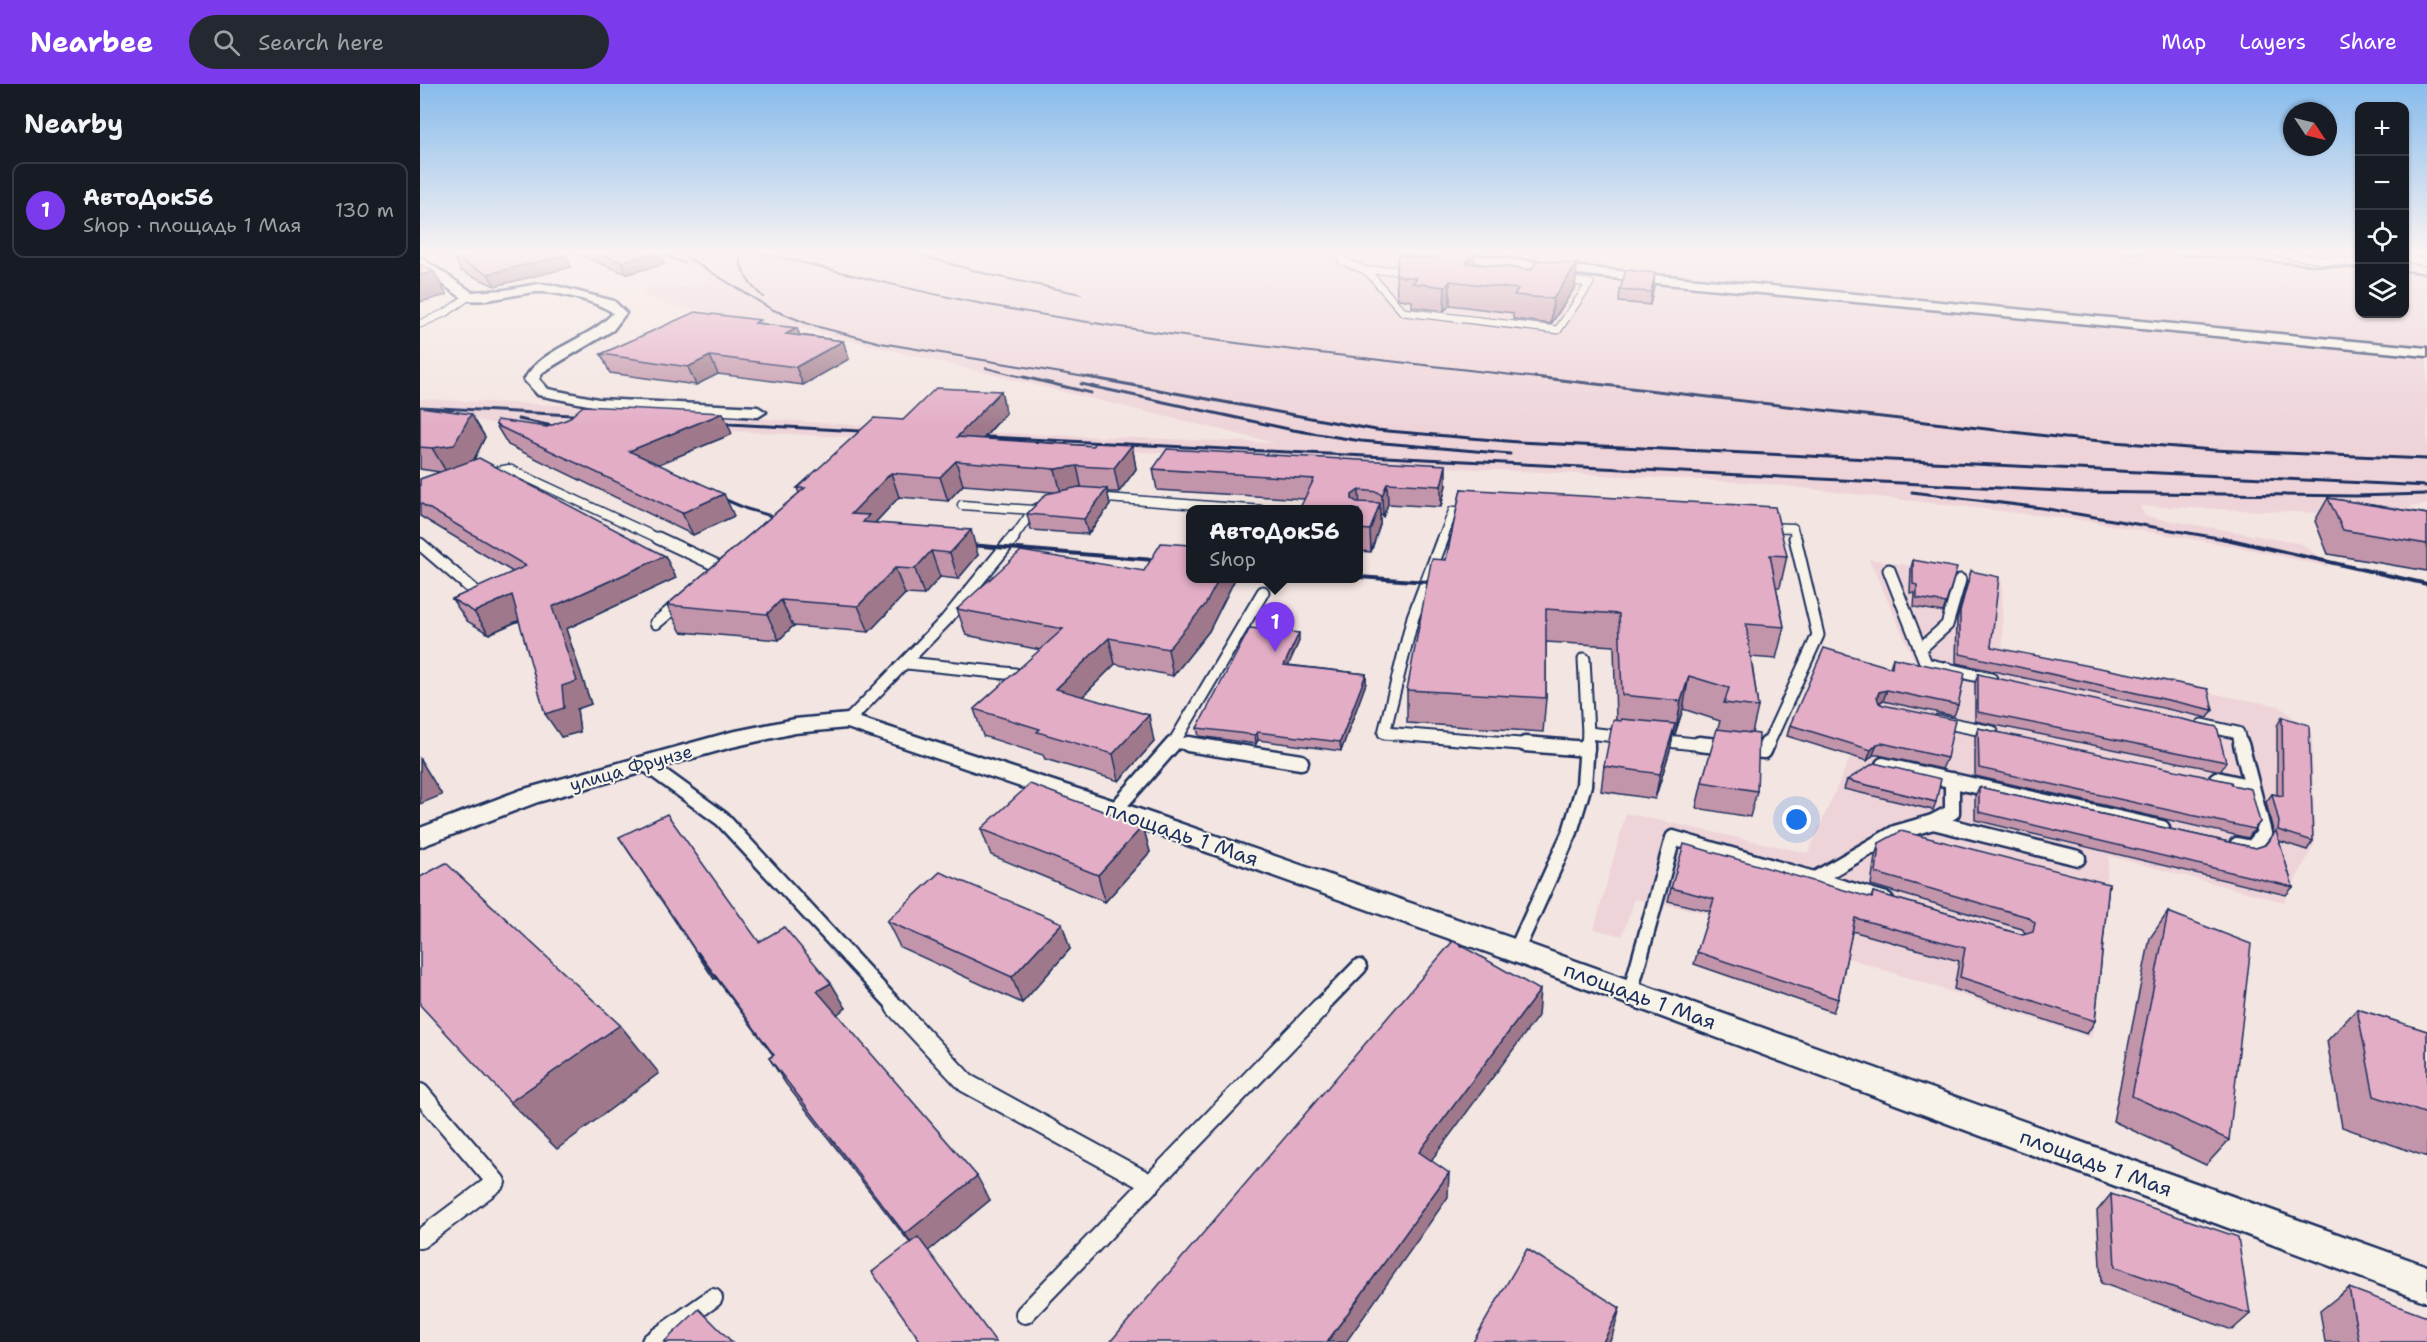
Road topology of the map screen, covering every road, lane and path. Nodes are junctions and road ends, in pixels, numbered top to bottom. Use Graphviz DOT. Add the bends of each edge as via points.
graph roads {
  1 [pos="450,310"];
  2 [pos="616,310"];
  3 [pos="1401,310"];
  4 [pos="1572,310"];
  5 [pos="1981,310"];
  6 [pos="420,324"];
  7 [pos="2427,352"];
  8 [pos="758,412"];
  9 [pos="476,475"];
  10 [pos="1082,496"];
  11 [pos="1054,500"];
  12 [pos="962,505"];
  13 [pos="1198,505"];
  14 [pos="1033,510"];
  15 [pos="1488,513"];
  16 [pos="1757,526"];
  17 [pos="420,544"];
  18 [pos="720,567"];
  19 [pos="1889,570"];
  20 [pos="1960,580"];
  21 [pos="1263,592"];
  22 [pos="688,596"];
  23 [pos="487,602"];
  24 [pos="656,623"];
  25 [pos="1920,649"];
  26 [pos="1584,658"];
  27 [pos="908,663"];
  28 [pos="1015,674"];
  29 [pos="2007,682"];
  30 [pos="1928,719"];
  31 [pos="848,721"];
  32 [pos="2192,723"];
  33 [pos="1588,733"];
  34 [pos="2009,736"];
  35 [pos="1175,742"];
  36 [pos="1587,749"];
  37 [pos="1301,762"];
  38 [pos="646,764"];
  39 [pos="1876,764"];
  40 [pos="2206,777"];
  41 [pos="1952,780"];
  42 [pos="2252,787"];
  43 [pos="1115,810"];
  44 [pos="1934,822"];
  45 [pos="2172,830"];
  46 [pos="1895,833"];
  47 [pos="420,838"];
  48 [pos="1917,839"];
  49 [pos="2229,843"];
  50 [pos="2078,858"];
  51 [pos="1815,879"];
  52 [pos="1905,905"];
  53 [pos="1516,951"];
  54 [pos="1359,966"];
  55 [pos="1630,993"];
  56 [pos="420,1093"];
  57 [pos="1151,1184"];
  58 [pos="420,1239"];
  59 [pos="2427,1284"];
  60 [pos="713,1298"];
  61 [pos="1025,1314"];
  62 [pos="651,1342"];
  1 -- 6 [label="lane"];
  2 -- 8 [label="street" via="620,313 608,327 537,369 531,380 543,392 598,403"];
  3 -- 4 [label="lane" via="1558,330"];
  5 -- 7 [label="street"];
  9 -- 18 [label="lane" via="509,469"];
  10 -- 13 [label="lane"];
  11 -- 14 [label="lane"];
  12 -- 14 [label="lane"];
  14 -- 27 [label="lane" via="1007,548"];
  15 -- 36 [label="lane" via="1453,511 1413,617 1384,733"];
  16 -- 33 [label="lane" via="1792,528 1818,635 1764,751"];
  17 -- 23 [label="lane"];
  19 -- 25 [label="lane"];
  20 -- 25 [label="lane" via="1947,625"];
  21 -- 35 [label="lane"];
  22 -- 24 [label="lane"];
  25 -- 29 [label="lane" via="1926,664"];
  26 -- 33 [label="lane"];
  27 -- 28 [label="lane"];
  27 -- 31 [label="lane"];
  30 -- 34 [label="lane"];
  31 -- 38 [label="street, улица Фрунзе" via="795,726"];
  31 -- 43 [label="street, площадь 1 Мая"];
  32 -- 42 [label="lane" via="2238,733"];
  33 -- 36 [label="lane"];
  35 -- 37 [label="lane"];
  35 -- 43 [label="lane"];
  36 -- 53 [label="lane" via="1584,785 1570,832"];
  38 -- 47 [label="street, улица Фрунзе" via="530,796"];
  38 -- 57 [label="lane" via="722,819 966,1083"];
  39 -- 41 [label="lane"];
  40 -- 42 [label="lane"];
  41 -- 44 [label="lane" via="1952,812"];
  41 -- 45 [label="lane"];
  42 -- 49 [label="lane" via="2264,833 2252,848"];
  43 -- 53 [label="street, площадь 1 Мая"];
  44 -- 46 [label="lane"];
  44 -- 50 [label="lane"];
  46 -- 48 [label="lane"];
  46 -- 51 [label="lane"];
  51 -- 52 [label="lane"];
  51 -- 55 [label="lane" via="1673,838"];
  53 -- 55 [label="street, площадь 1 Мая"];
  54 -- 57 [label="lane"];
  55 -- 59 [label="street, площадь 1 Мая"];
  56 -- 58 [label="lane" via="496,1182"];
  57 -- 61 [label="lane"];
  60 -- 62 [label="lane"];
}
